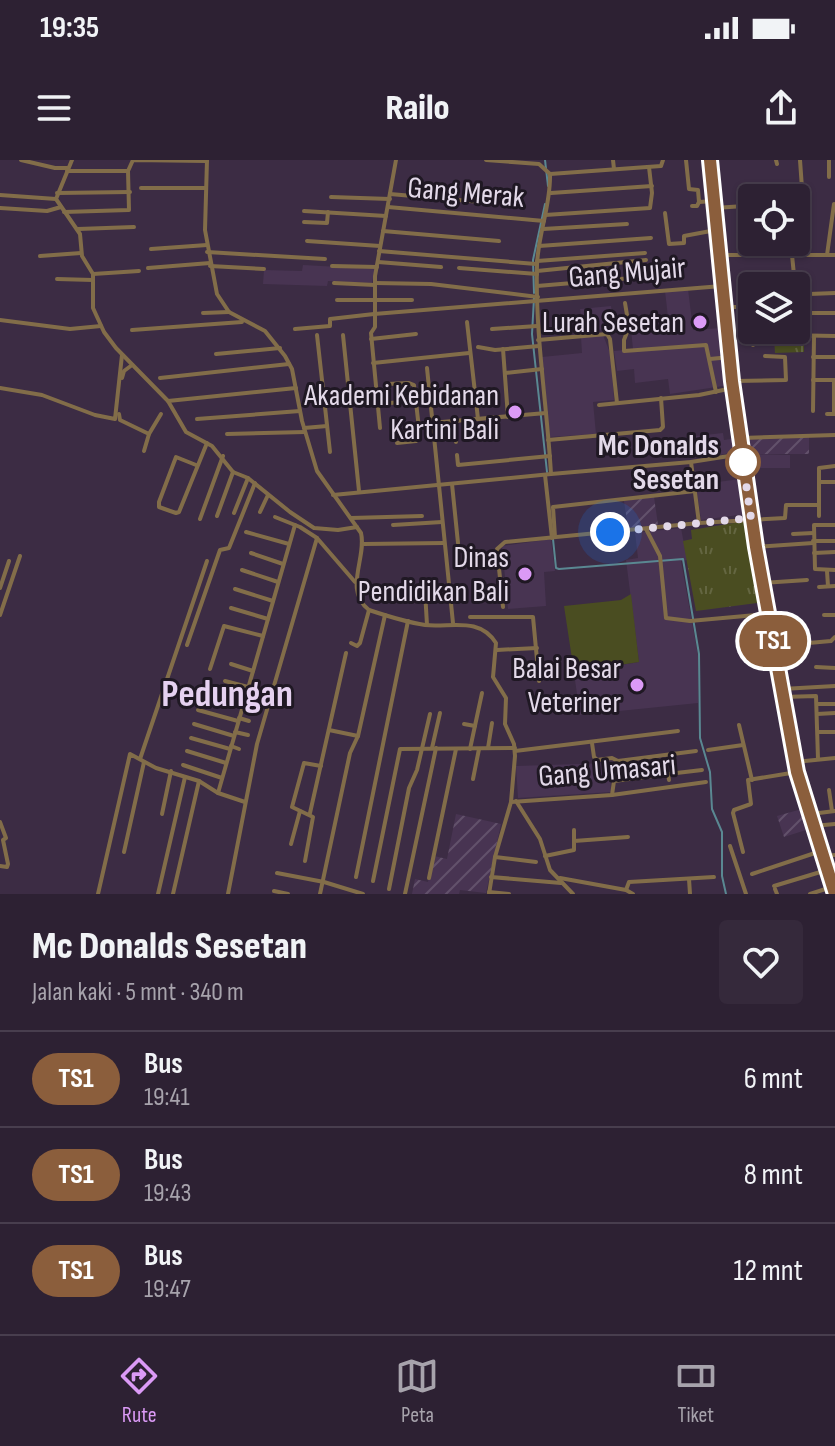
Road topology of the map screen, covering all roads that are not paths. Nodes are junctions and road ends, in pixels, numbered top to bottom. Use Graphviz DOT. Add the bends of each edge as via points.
graph roads {
  1 [pos="23,160"];
  2 [pos="72,160"];
  3 [pos="396,160"];
  4 [pos="486,160"];
  5 [pos="613,160"];
  6 [pos="663,160"];
  7 [pos="686,160"];
  8 [pos="710,160"];
  9 [pos="800,160"];
  10 [pos="829,160"];
  11 [pos="207,161"];
  12 [pos="46,163"];
  13 [pos="649,167"];
  14 [pos="65,169"];
  15 [pos="614,169"];
  16 [pos="128,171"];
  17 [pos="548,172"];
  18 [pos="829,177"];
  19 [pos="802,184"];
  20 [pos="652,186"];
  21 [pos="141,188"];
  22 [pos="205,188"];
  23 [pos="130,192"];
  24 [pos="551,193"];
  25 [pos="0,195"];
  26 [pos="56,196"];
  27 [pos="331,197"];
  28 [pos="390,197"];
  29 [pos="481,202"];
  30 [pos="699,202"];
  31 [pos="714,204"];
  32 [pos="834,204"];
  33 [pos="692,206"];
  34 [pos="738,206"];
  35 [pos="388,207"];
  36 [pos="0,208"];
  37 [pos="63,210"];
  38 [pos="304,211"];
  39 [pos="328,212"];
  40 [pos="665,213"];
  41 [pos="386,216"];
  42 [pos="542,220"];
  43 [pos="304,222"];
  44 [pos="627,224"];
  45 [pos="134,227"];
  46 [pos="78,229"];
  47 [pos="543,229"];
  48 [pos="716,230"];
  49 [pos="383,231"];
  50 [pos="651,238"];
  51 [pos="307,241"];
  52 [pos="497,241"];
  53 [pos="207,245"];
  54 [pos="539,246"];
  55 [pos="151,249"];
  56 [pos="380,249"];
  57 [pos="207,252"];
  58 [pos="645,253"];
  59 [pos="79,254"];
  60 [pos="719,255"];
  61 [pos="738,255"];
  62 [pos="810,255"];
  63 [pos="827,255"];
  64 [pos="835,255"];
  65 [pos="40,256"];
  66 [pos="325,259"];
  67 [pos="646,260"];
  68 [pos="535,263"];
  69 [pos="210,265"];
  70 [pos="377,265"];
  71 [pos="332,266"];
  72 [pos="441,267"];
  73 [pos="148,268"];
  74 [pos="459,268"];
  75 [pos="264,269"];
  76 [pos="139,271"];
  77 [pos="536,273"];
  78 [pos="93,277"];
  79 [pos="632,278"];
  80 [pos="57,279"];
  81 [pos="334,283"];
  82 [pos="375,284"];
  83 [pos="537,286"];
  84 [pos="722,286"];
  85 [pos="835,293"];
  86 [pos="810,294"];
  87 [pos="337,300"];
  88 [pos="374,300"];
  89 [pos="412,300"];
  90 [pos="536,301"];
  91 [pos="625,303"];
  92 [pos="724,307"];
  93 [pos="738,307"];
  94 [pos="229,312"];
  95 [pos="203,313"];
  96 [pos="810,313"];
  97 [pos="835,313"];
  98 [pos="374,314"];
  99 [pos="0,320"];
  100 [pos="244,322"];
  101 [pos="467,322"];
  102 [pos="101,326"];
  103 [pos="534,326"];
  104 [pos="295,329"];
  105 [pos="492,329"];
  106 [pos="132,330"];
  107 [pos="416,334"];
  108 [pos="317,335"];
  109 [pos="343,335"];
  110 [pos="810,335"];
  111 [pos="814,336"];
  112 [pos="835,336"];
  113 [pos="371,339"];
  114 [pos="536,344"];
  115 [pos="478,347"];
  116 [pos="280,348"];
  117 [pos="503,349"];
  118 [pos="469,353"];
  119 [pos="216,354"];
  120 [pos="765,356"];
  121 [pos="730,357"];
  122 [pos="813,357"];
  123 [pos="835,357"];
  124 [pos="122,359"];
  125 [pos="710,359"];
  126 [pos="373,363"];
  127 [pos="290,364"];
  128 [pos="130,366"];
  129 [pos="427,368"];
  130 [pos="539,370"];
  131 [pos="505,373"];
  132 [pos="160,378"];
  133 [pos="813,380"];
  134 [pos="834,380"];
  135 [pos="388,384"];
  136 [pos="733,385"];
  137 [pos="0,388"];
  138 [pos="296,388"];
  139 [pos="716,392"];
  140 [pos="661,398"];
  141 [pos="416,400"];
  142 [pos="168,401"];
  143 [pos="617,403"];
  144 [pos="382,404"];
  145 [pos="599,405"];
  146 [pos="300,411"];
  147 [pos="813,411"];
  148 [pos="161,414"];
  149 [pos="543,414"];
  150 [pos="827,414"];
  151 [pos="835,414"];
  152 [pos="508,417"];
  153 [pos="197,419"];
  154 [pos="478,419"];
  155 [pos="454,421"];
  156 [pos="432,423"];
  157 [pos="419,424"];
  158 [pos="327,426"];
  159 [pos="380,428"];
  160 [pos="305,430"];
  161 [pos="149,434"];
  162 [pos="227,434"];
  163 [pos="835,435"];
  164 [pos="740,438"];
  165 [pos="548,440"];
  166 [pos="456,442"];
  167 [pos="207,443"];
  168 [pos="397,443"];
  169 [pos="144,451"];
  170 [pos="330,452"];
  171 [pos="742,454"];
  172 [pos="457,455"];
  173 [pos="223,456"];
  174 [pos="547,457"];
  175 [pos="691,462"];
  176 [pos="196,465"];
  177 [pos="835,466"];
  178 [pos="233,472"];
  179 [pos="548,474"];
  180 [pos="248,478"];
  181 [pos="819,482"];
  182 [pos="835,482"];
  183 [pos="255,483"];
  184 [pos="452,484"];
  185 [pos="438,485"];
  186 [pos="695,491"];
  187 [pos="360,492"];
  188 [pos="268,495"];
  189 [pos="332,495"];
  190 [pos="819,505"];
  191 [pos="260,512"];
  192 [pos="234,513"];
  193 [pos="551,514"];
  194 [pos="217,516"];
  195 [pos="422,516"];
  196 [pos="819,516"];
  197 [pos="275,517"];
  198 [pos="351,518"];
  199 [pos="751,518"];
  200 [pos="200,519"];
  201 [pos="442,522"];
  202 [pos="699,523"];
  203 [pos="295,525"];
  204 [pos="393,525"];
  205 [pos="835,525"];
  206 [pos="358,527"];
  207 [pos="646,529"];
  208 [pos="246,532"];
  209 [pos="813,533"];
  210 [pos="793,534"];
  211 [pos="317,538"];
  212 [pos="553,538"];
  213 [pos="835,541"];
  214 [pos="813,542"];
  215 [pos="444,543"];
  216 [pos="458,543"];
  217 [pos="289,544"];
  218 [pos="364,544"];
  219 [pos="756,547"];
  220 [pos="227,549"];
  221 [pos="236,551"];
  222 [pos="835,552"];
  223 [pos="251,553"];
  224 [pos="814,553"];
  225 [pos="20,556"];
  226 [pos="9,561"];
  227 [pos="207,561"];
  228 [pos="283,564"];
  229 [pos="242,570"];
  230 [pos="835,570"];
  231 [pos="827,571"];
  232 [pos="807,580"];
  233 [pos="278,582"];
  234 [pos="762,583"];
  235 [pos="356,584"];
  236 [pos="828,586"];
  237 [pos="835,586"];
  238 [pos="819,587"];
  239 [pos="0,588"];
  240 [pos="235,589"];
  241 [pos="425,591"];
  242 [pos="273,601"];
  243 [pos="503,607"];
  244 [pos="231,608"];
  245 [pos="369,610"];
  246 [pos="768,614"];
  247 [pos="0,615"];
  248 [pos="385,615"];
  249 [pos="824,615"];
  250 [pos="835,615"];
  251 [pos="470,617"];
  252 [pos="268,619"];
  253 [pos="408,621"];
  254 [pos="453,623"];
  255 [pos="427,625"];
  256 [pos="263,636"];
  257 [pos="835,637"];
  258 [pos="351,643"];
  259 [pos="187,645"];
  260 [pos="775,646"];
  261 [pos="537,648"];
  262 [pos="497,650"];
  263 [pos="346,653"];
  264 [pos="231,664"];
  265 [pos="816,667"];
  266 [pos="835,668"];
  267 [pos="210,669"];
  268 [pos="253,671"];
  269 [pos="225,681"];
  270 [pos="539,681"];
  271 [pos="835,686"];
  272 [pos="248,687"];
  273 [pos="782,689"];
  274 [pos="205,693"];
  275 [pos="482,693"];
  276 [pos="783,697"];
  277 [pos="244,703"];
  278 [pos="256,703"];
  279 [pos="817,704"];
  280 [pos="835,704"];
  281 [pos="198,710"];
  282 [pos="440,713"];
  283 [pos="835,713"];
  284 [pos="430,714"];
  285 [pos="817,714"];
  286 [pos="239,720"];
  287 [pos="249,721"];
  288 [pos="492,723"];
  289 [pos="194,724"];
  290 [pos="464,724"];
  291 [pos="739,725"];
  292 [pos="475,726"];
  293 [pos="329,730"];
  294 [pos="678,731"];
  295 [pos="818,732"];
  296 [pos="835,732"];
  297 [pos="235,734"];
  298 [pos="248,735"];
  299 [pos="358,736"];
  300 [pos="191,738"];
  301 [pos="592,743"];
  302 [pos="743,745"];
  303 [pos="231,748"];
  304 [pos="434,748"];
  305 [pos="488,748"];
  306 [pos="513,748"];
  307 [pos="239,749"];
  308 [pos="422,749"];
  309 [pos="456,749"];
  310 [pos="470,749"];
  311 [pos="479,749"];
  312 [pos="708,750"];
  313 [pos="187,751"];
  314 [pos="696,751"];
  315 [pos="835,758"];
  316 [pos="818,759"];
  317 [pos="142,760"];
  318 [pos="227,762"];
  319 [pos="795,762"];
  320 [pos="234,763"];
  321 [pos="183,765"];
  322 [pos="321,766"];
  323 [pos="702,770"];
  324 [pos="171,771"];
  325 [pos="797,772"];
  326 [pos="185,777"];
  327 [pos="225,777"];
  328 [pos="473,779"];
  329 [pos="752,780"];
  330 [pos="199,781"];
  331 [pos="706,782"];
  332 [pos="829,790"];
  333 [pos="218,793"];
  334 [pos="612,795"];
  335 [pos="514,801"];
  336 [pos="245,802"];
  337 [pos="300,811"];
  338 [pos="833,811"];
  339 [pos="310,813"];
  340 [pos="162,814"];
  341 [pos="809,815"];
  342 [pos="0,822"];
  343 [pos="835,824"];
  344 [pos="812,826"];
  345 [pos="574,830"];
  346 [pos="628,837"];
  347 [pos="2,840"];
  348 [pos="574,841"];
  349 [pos="291,844"];
  350 [pos="730,846"];
  351 [pos="124,852"];
  352 [pos="743,852"];
  353 [pos="822,854"];
  354 [pos="835,855"];
  355 [pos="545,856"];
  356 [pos="495,857"];
  357 [pos="305,861"];
  358 [pos="536,862"];
  359 [pos="0,866"];
  360 [pos="827,870"];
  361 [pos="277,873"];
  362 [pos="752,874"];
  363 [pos="356,877"];
  364 [pos="491,877"];
  365 [pos="714,877"];
  366 [pos="429,878"];
  367 [pos="558,878"];
  368 [pos="689,879"];
  369 [pos="373,881"];
  370 [pos="324,882"];
  371 [pos="563,883"];
  372 [pos="833,884"];
  373 [pos="389,889"];
  374 [pos="626,890"];
  375 [pos="776,890"];
  376 [pos="274,891"];
  377 [pos="489,893"];
  378 [pos="98,894"];
  379 [pos="158,894"];
  380 [pos="173,894"];
  381 [pos="228,894"];
  382 [pos="288,894"];
  383 [pos="320,894"];
  384 [pos="363,894"];
  385 [pos="405,894"];
  386 [pos="509,894"];
  387 [pos="573,894"];
  388 [pos="633,894"];
  389 [pos="690,894"];
  390 [pos="746,894"];
  391 [pos="810,894"];
  1 -- 12 [label="street"];
  2 -- 14 [label="street"];
  3 -- 28 [label="street"];
  4 -- 17 [label="street" via="539,164"];
  5 -- 15 [label="street"];
  6 -- 13 [label="street" via="662,165"];
  7 -- 30 [label="street" via="689,187 698,191"];
  8 -- 31 [label="main road"];
  9 -- 19 [label="street"];
  10 -- 18 [label="street"];
  11 -- 16 [label="street" via="133,160"];
  11 -- 22 [label="street"];
  12 -- 14 [label="street"];
  13 -- 15 [label="street"];
  13 -- 20 [label="street"];
  14 -- 16 [label="street"];
  14 -- 26 [label="street"];
  15 -- 17 [label="street"];
  16 -- 23 [label="street"];
  17 -- 24 [label="street"];
  20 -- 24 [label="street"];
  20 -- 42 [label="street, Gang Merak" via="648,209"];
  21 -- 22 [label="street"];
  22 -- 53 [label="street"];
  23 -- 26 [label="street"];
  23 -- 37 [label="street" via="128,211"];
  24 -- 42 [label="street"];
  25 -- 26 [label="street"];
  26 -- 37 [label="street"];
  27 -- 28 [label="street"];
  28 -- 29 [label="street"];
  28 -- 35 [label="street"];
  30 -- 31 [label="street"];
  30 -- 33 [label="street"];
  31 -- 34 [label="street"];
  31 -- 48 [label="main road"];
  32 -- 63 [label="street"];
  35 -- 41 [label="street"];
  35 -- 42 [label="street, Gang Merak"];
  36 -- 37 [label="street"];
  37 -- 46 [label="street"];
  38 -- 39 [label="street"];
  39 -- 41 [label="street"];
  39 -- 43 [label="street" via="327,223"];
  40 -- 48 [label="street" via="669,244"];
  41 -- 49 [label="street"];
  42 -- 47 [label="street"];
  44 -- 47 [label="street"];
  45 -- 46 [label="street"];
  46 -- 59 [label="street"];
  47 -- 54 [label="street"];
  48 -- 60 [label="main road"];
  49 -- 52 [label="street"];
  49 -- 56 [label="street"];
  50 -- 54 [label="street"];
  51 -- 56 [label="street"];
  53 -- 55 [label="street"];
  53 -- 57 [label="street"];
  54 -- 68 [label="street"];
  56 -- 68 [label="street"];
  56 -- 70 [label="street"];
  57 -- 66 [label="street"];
  57 -- 69 [label="street"];
  58 -- 68 [label="street"];
  59 -- 65 [label="street"];
  59 -- 78 [label="street"];
  60 -- 61 [label="street"];
  60 -- 84 [label="main road"];
  62 -- 63 [label="street"];
  63 -- 64 [label="street"];
  67 -- 77 [label="street"];
  68 -- 77 [label="street"];
  69 -- 73 [label="street"];
  69 -- 75 [label="street"];
  69 -- 94 [label="street" via="217,294"];
  70 -- 71 [label="street"];
  70 -- 72 [label="street"];
  70 -- 82 [label="street"];
  74 -- 77 [label="street"];
  76 -- 78 [label="street"];
  77 -- 83 [label="street"];
  78 -- 80 [label="street"];
  78 -- 102 [label="street" via="93,308"];
  79 -- 83 [label="street"];
  81 -- 82 [label="street"];
  82 -- 88 [label="street"];
  82 -- 90 [label="street" via="443,285"];
  83 -- 90 [label="street"];
  84 -- 90 [label="street, Gang Mujair"];
  84 -- 92 [label="main road"];
  85 -- 86 [label="street"];
  87 -- 88 [label="street"];
  88 -- 89 [label="street"];
  88 -- 98 [label="street"];
  90 -- 98 [label="street"];
  90 -- 103 [label="street"];
  91 -- 125 [label="street" via="625,352 704,345"];
  92 -- 93 [label="street"];
  92 -- 121 [label="main road"];
  94 -- 95 [label="street"];
  94 -- 100 [label="street"];
  96 -- 97 [label="street"];
  98 -- 104 [label="street"];
  98 -- 113 [label="street"];
  99 -- 102 [label="street" via="70,329"];
  100 -- 106 [label="street"];
  100 -- 116 [label="street" via="265,331"];
  101 -- 118 [label="street"];
  102 -- 124 [label="street"];
  103 -- 105 [label="street"];
  103 -- 114 [label="street"];
  107 -- 113 [label="street"];
  108 -- 158 [label="street"];
  109 -- 187 [label="street"];
  110 -- 111 [label="street"];
  111 -- 112 [label="street"];
  111 -- 122 [label="street"];
  113 -- 126 [label="street"];
  114 -- 117 [label="street"];
  114 -- 130 [label="street"];
  114 -- 143 [label="street" via="608,335"];
  115 -- 117 [label="street"];
  116 -- 119 [label="street"];
  116 -- 127 [label="street"];
  117 -- 131 [label="street"];
  118 -- 126 [label="street"];
  118 -- 154 [label="street"];
  120 -- 136 [label="street" via="785,357 786,380"];
  121 -- 125 [label="street"];
  121 -- 136 [label="main road"];
  122 -- 123 [label="street"];
  122 -- 133 [label="street"];
  124 -- 128 [label="street"];
  124 -- 137 [label="street" via="115,419 42,395"];
  125 -- 139 [label="street"];
  126 -- 159 [label="street"];
  127 -- 132 [label="street"];
  127 -- 138 [label="street"];
  128 -- 142 [label="street"];
  128 -- 161 [label="street" via="122,376 119,419"];
  129 -- 156 [label="street"];
  130 -- 131 [label="street"];
  130 -- 149 [label="street"];
  131 -- 152 [label="street"];
  133 -- 134 [label="street"];
  133 -- 147 [label="street"];
  134 -- 151 [label="street"];
  135 -- 141 [label="street" via="413,384"];
  136 -- 139 [label="street"];
  136 -- 164 [label="main road"];
  138 -- 142 [label="street"];
  138 -- 146 [label="street"];
  139 -- 140 [label="street"];
  140 -- 143 [label="street"];
  140 -- 165 [label="street" via="660,430"];
  141 -- 144 [label="street"];
  141 -- 157 [label="street"];
  142 -- 167 [label="street" via="186,432"];
  143 -- 145 [label="street"];
  146 -- 153 [label="street"];
  146 -- 160 [label="street"];
  148 -- 161 [label="street"];
  149 -- 152 [label="street"];
  149 -- 165 [label="street"];
  150 -- 151 [label="street"];
  152 -- 154 [label="street"];
  154 -- 155 [label="street"];
  155 -- 156 [label="street"];
  155 -- 166 [label="street"];
  156 -- 157 [label="street"];
  156 -- 185 [label="street"];
  157 -- 168 [label="street" via="419,439"];
  158 -- 160 [label="street"];
  158 -- 170 [label="street"];
  160 -- 162 [label="street"];
  160 -- 189 [label="street" via="317,471"];
  161 -- 169 [label="street"];
  163 -- 164 [label="street"];
  164 -- 171 [label="main road"];
  165 -- 174 [label="street"];
  167 -- 173 [label="street"];
  167 -- 176 [label="street"];
  171 -- 175 [label="street"];
  171 -- 199 [label="main road"];
  172 -- 174 [label="street" via="458,465"];
  173 -- 178 [label="street"];
  173 -- 200 [label="street"];
  174 -- 179 [label="street"];
  175 -- 179 [label="street"];
  175 -- 186 [label="street"];
  176 -- 176 [label="street" via="179,512 159,507 176,457"];
  177 -- 181 [label="street" via="820,467"];
  178 -- 180 [label="street"];
  178 -- 194 [label="street"];
  179 -- 184 [label="street"];
  179 -- 193 [label="street"];
  180 -- 183 [label="street"];
  180 -- 192 [label="street"];
  181 -- 182 [label="street"];
  181 -- 190 [label="street"];
  183 -- 188 [label="street"];
  183 -- 220 [label="street"];
  184 -- 185 [label="street"];
  184 -- 216 [label="street"];
  185 -- 187 [label="street"];
  185 -- 201 [label="street"];
  186 -- 193 [label="street" via="556,506"];
  186 -- 202 [label="street"];
  187 -- 189 [label="street"];
  188 -- 191 [label="street"];
  188 -- 206 [label="street" via="314,528"];
  189 -- 198 [label="street"];
  190 -- 196 [label="street"];
  190 -- 199 [label="street" via="787,505 785,518"];
  193 -- 212 [label="street"];
  195 -- 198 [label="street"];
  197 -- 203 [label="street"];
  198 -- 206 [label="street"];
  199 -- 202 [label="street"];
  199 -- 219 [label="main road"];
  201 -- 204 [label="street"];
  201 -- 215 [label="street"];
  202 -- 207 [label="street"];
  203 -- 211 [label="street"];
  203 -- 217 [label="street"];
  205 -- 209 [label="street" via="814,525"];
  206 -- 218 [label="street"];
  207 -- 212 [label="street"];
  207 -- 246 [label="street" via="660,556 666,618"];
  208 -- 217 [label="street"];
  209 -- 210 [label="street"];
  209 -- 214 [label="street"];
  211 -- 235 [label="street"];
  211 -- 336 [label="street"];
  212 -- 243 [label="street" via="499,547"];
  213 -- 214 [label="street"];
  214 -- 219 [label="street"];
  214 -- 224 [label="street"];
  215 -- 218 [label="street"];
  215 -- 254 [label="street"];
  217 -- 228 [label="street"];
  218 -- 235 [label="street"];
  219 -- 234 [label="main road"];
  220 -- 221 [label="street"];
  220 -- 259 [label="street" via="220,550"];
  222 -- 224 [label="street"];
  223 -- 228 [label="street"];
  224 -- 231 [label="street" via="815,569"];
  225 -- 247 [label="street"];
  226 -- 239 [label="street"];
  227 -- 317 [label="street"];
  228 -- 233 [label="street"];
  229 -- 233 [label="street"];
  230 -- 231 [label="street"];
  231 -- 236 [label="street"];
  232 -- 234 [label="street"];
  233 -- 242 [label="street"];
  234 -- 246 [label="main road"];
  235 -- 245 [label="street" via="360,601"];
  236 -- 237 [label="street"];
  236 -- 238 [label="street"];
  240 -- 242 [label="street"];
  241 -- 255 [label="street"];
  242 -- 252 [label="street"];
  244 -- 252 [label="street"];
  245 -- 248 [label="street"];
  245 -- 258 [label="street" via="360,643"];
  246 -- 260 [label="main road"];
  248 -- 253 [label="street"];
  248 -- 299 [label="street"];
  249 -- 250 [label="street"];
  251 -- 261 [label="street" via="530,616"];
  252 -- 256 [label="street"];
  253 -- 255 [label="street"];
  253 -- 363 [label="street"];
  254 -- 255 [label="street"];
  254 -- 262 [label="street" via="476,627 494,639"];
  256 -- 267 [label="street" via="224,626"];
  256 -- 268 [label="street"];
  257 -- 260 [label="street"];
  260 -- 273 [label="main road"];
  261 -- 262 [label="street"];
  261 -- 270 [label="street"];
  262 -- 306 [label="street" via="493,677 506,698 505,724"];
  263 -- 293 [label="street"];
  264 -- 268 [label="street"];
  265 -- 266 [label="street"];
  268 -- 272 [label="street"];
  269 -- 272 [label="street"];
  271 -- 273 [label="street"];
  272 -- 277 [label="street"];
  273 -- 276 [label="main road"];
  274 -- 277 [label="street"];
  275 -- 292 [label="street"];
  276 -- 279 [label="street" via="815,695"];
  276 -- 319 [label="main road"];
  277 -- 278 [label="street"];
  277 -- 286 [label="street"];
  279 -- 280 [label="street"];
  279 -- 285 [label="street"];
  281 -- 286 [label="street"];
  282 -- 304 [label="street"];
  283 -- 285 [label="street"];
  284 -- 308 [label="street"];
  285 -- 295 [label="street"];
  286 -- 287 [label="street"];
  286 -- 297 [label="street"];
  288 -- 305 [label="street"];
  289 -- 297 [label="street"];
  290 -- 292 [label="street"];
  291 -- 302 [label="street"];
  292 -- 310 [label="street"];
  293 -- 299 [label="street"];
  293 -- 322 [label="street"];
  294 -- 301 [label="street"];
  295 -- 296 [label="street"];
  295 -- 316 [label="street"];
  297 -- 298 [label="street"];
  297 -- 303 [label="street"];
  299 -- 370 [label="street"];
  300 -- 303 [label="street"];
  301 -- 306 [label="street"];
  301 -- 314 [label="street" via="597,760"];
  302 -- 312 [label="street"];
  302 -- 329 [label="street"];
  303 -- 307 [label="street"];
  303 -- 318 [label="street"];
  304 -- 308 [label="street"];
  304 -- 309 [label="street"];
  304 -- 385 [label="street"];
  305 -- 306 [label="street"];
  305 -- 311 [label="street"];
  306 -- 335 [label="street"];
  308 -- 369 [label="street" via="400,750"];
  308 -- 373 [label="street"];
  309 -- 310 [label="street"];
  309 -- 366 [label="street"];
  310 -- 311 [label="street"];
  311 -- 328 [label="street"];
  313 -- 318 [label="street"];
  315 -- 316 [label="street"];
  316 -- 319 [label="street"];
  317 -- 324 [label="street"];
  317 -- 351 [label="street"];
  317 -- 378 [label="street" via="130,754"];
  318 -- 320 [label="street"];
  318 -- 327 [label="street"];
  319 -- 325 [label="main road"];
  321 -- 327 [label="street"];
  322 -- 337 [label="street" via="304,763 292,807"];
  322 -- 339 [label="street"];
  323 -- 334 [label="street" via="614,781"];
  324 -- 326 [label="street"];
  324 -- 340 [label="street"];
  325 -- 329 [label="street"];
  325 -- 341 [label="main road"];
  326 -- 330 [label="street"];
  326 -- 379 [label="street"];
  327 -- 333 [label="street"];
  329 -- 352 [label="street" via="751,804 733,812"];
  330 -- 333 [label="street"];
  330 -- 380 [label="street"];
  331 -- 334 [label="street, Gang Umasari"];
  332 -- 338 [label="street"];
  333 -- 336 [label="street"];
  334 -- 335 [label="street, Gang Umasari"];
  335 -- 355 [label="street"];
  335 -- 356 [label="street"];
  336 -- 381 [label="street"];
  337 -- 339 [label="street"];
  337 -- 349 [label="street"];
  338 -- 341 [label="street"];
  339 -- 357 [label="street"];
  341 -- 344 [label="main road"];
  342 -- 347 [label="street" via="6,838"];
  343 -- 344 [label="street"];
  344 -- 353 [label="main road"];
  345 -- 348 [label="street"];
  346 -- 348 [label="street"];
  347 -- 359 [label="street" via="8,866"];
  348 -- 355 [label="street" via="572,851"];
  350 -- 390 [label="street"];
  353 -- 354 [label="street"];
  353 -- 360 [label="main road"];
  353 -- 362 [label="street"];
  355 -- 367 [label="street"];
  356 -- 358 [label="street"];
  356 -- 364 [label="street"];
  360 -- 372 [label="main road"];
  360 -- 375 [label="street"];
  361 -- 370 [label="street"];
  364 -- 371 [label="street"];
  364 -- 377 [label="street"];
  365 -- 368 [label="street"];
  367 -- 371 [label="street"];
  367 -- 374 [label="street"];
  368 -- 374 [label="street" via="629,882"];
  368 -- 389 [label="street"];
  370 -- 383 [label="street"];
  370 -- 384 [label="street"];
  371 -- 387 [label="street"];
  372 -- 391 [label="street"];
  374 -- 388 [label="street"];
  376 -- 382 [label="street"];
  377 -- 386 [label="street"];
}
